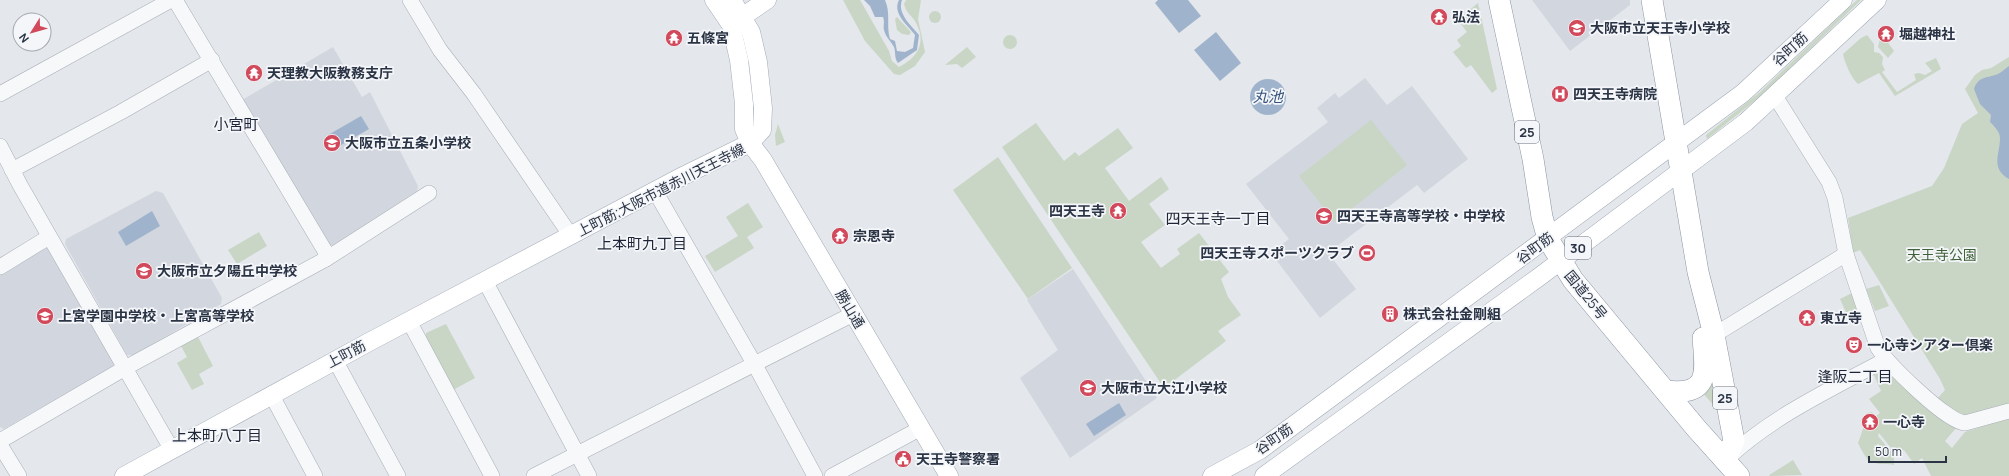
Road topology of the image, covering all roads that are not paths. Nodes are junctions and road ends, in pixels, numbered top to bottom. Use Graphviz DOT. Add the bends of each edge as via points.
graph roads {
  1 [pos="171,0"];
  2 [pos="175,0"];
  3 [pos="410,0"];
  4 [pos="767,0"];
  5 [pos="1499,0"];
  6 [pos="1652,0"];
  7 [pos="1843,0"];
  8 [pos="1877,0"];
  9 [pos="727,2"];
  10 [pos="737,21"];
  11 [pos="212,60"];
  12 [pos="0,94"];
  13 [pos="1775,96"];
  14 [pos="1677,142"];
  15 [pos="750,143"];
  16 [pos="0,146"];
  17 [pos="12,170"];
  18 [pos="1681,171"];
  19 [pos="655,191"];
  20 [pos="429,193"];
  21 [pos="571,236"];
  22 [pos="49,237"];
  23 [pos="1548,239"];
  24 [pos="1846,254"];
  25 [pos="326,259"];
  26 [pos="1560,261"];
  27 [pos="0,266"];
  28 [pos="1698,272"];
  29 [pos="485,281"];
  30 [pos="853,314"];
  31 [pos="409,321"];
  32 [pos="1714,335"];
  33 [pos="335,360"];
  34 [pos="1885,360"];
  35 [pos="755,365"];
  36 [pos="125,368"];
  37 [pos="1666,391"];
  38 [pos="271,394"];
  39 [pos="2009,411"];
  40 [pos="921,428"];
  41 [pos="0,441"];
  42 [pos="0,445"];
  43 [pos="172,450"];
  44 [pos="578,454"];
  45 [pos="1725,460"];
  46 [pos="142,472"];
  47 [pos="19,476"];
  48 [pos="124,476"];
  49 [pos="315,476"];
  50 [pos="398,476"];
  51 [pos="492,476"];
  52 [pos="534,476"];
  53 [pos="589,476"];
  54 [pos="815,476"];
  55 [pos="832,476"];
  56 [pos="949,476"];
  57 [pos="1212,476"];
  58 [pos="1264,476"];
  59 [pos="1739,476"];
  1 -- 12 [label="street"];
  2 -- 11 [label="street"];
  3 -- 21 [label="street" via="440,50 474,94"];
  4 -- 10 [label="main road"];
  5 -- 23 [label="highway, 国道25号 / 25"];
  6 -- 14 [label="highway, 25"];
  7 -- 14 [label="main road, 谷町筋 / 30" via="1742,93"];
  8 -- 13 [label="main road, 谷町筋 / 30"];
  9 -- 10 [label="main road"];
  10 -- 15 [label="main road" via="751,32 758,62 763,108 762,130"];
  11 -- 17 [label="street"];
  11 -- 25 [label="street" via="325,251"];
  13 -- 18 [label="main road, 谷町筋 / 30" via="1746,122"];
  13 -- 24 [label="street" via="1829,182 1835,198"];
  14 -- 18 [label="highway, 25"];
  14 -- 23 [label="main road, 谷町筋 / 30"];
  15 -- 19 [label="main road, 上町筋;大阪市道赤川天王寺線"];
  15 -- 30 [label="main road, 勝山通" via="763,160"];
  16 -- 17 [label="street"];
  17 -- 22 [label="street"];
  18 -- 26 [label="main road, 谷町筋 / 30"];
  18 -- 28 [label="highway, 25"];
  19 -- 21 [label="main road, 上町筋;大阪市道赤川天王寺線"];
  19 -- 35 [label="street"];
  20 -- 25 [label="street"];
  21 -- 29 [label="main road, 上町筋"];
  22 -- 27 [label="street"];
  22 -- 36 [label="street"];
  23 -- 26 [label="highway, 国道25号 / 25"];
  23 -- 57 [label="main road, 谷町筋 / 30" via="1260,450"];
  24 -- 32 [label="street"];
  24 -- 34 [label="street" via="1878,348"];
  25 -- 36 [label="street"];
  26 -- 37 [label="highway, 国道25号 / 25"];
  26 -- 58 [label="main road, 谷町筋 / 30"];
  28 -- 32 [label="highway, 25"];
  28 -- 37 [label="highway" via="1704,375 1694,389 1683,393"];
  29 -- 31 [label="main road, 上町筋"];
  29 -- 44 [label="street"];
  30 -- 35 [label="street"];
  30 -- 40 [label="main road, 勝山通"];
  31 -- 33 [label="main road, 上町筋"];
  31 -- 51 [label="street"];
  32 -- 45 [label="highway, 25" via="1734,442"];
  33 -- 38 [label="main road, 上町筋"];
  33 -- 50 [label="street"];
  34 -- 39 [label="street" via="1928,399 1959,422 1965,423"];
  34 -- 45 [label="street" via="1819,396 1746,441"];
  35 -- 44 [label="street"];
  35 -- 54 [label="street"];
  36 -- 41 [label="street"];
  36 -- 43 [label="street"];
  37 -- 45 [label="highway, 国道25号 / 25"];
  38 -- 43 [label="main road, 上町筋"];
  38 -- 49 [label="street"];
  40 -- 55 [label="street"];
  40 -- 56 [label="main road, 勝山通"];
  42 -- 47 [label="street"];
  43 -- 46 [label="main road, 上町筋"];
  44 -- 52 [label="street"];
  44 -- 53 [label="street"];
  45 -- 59 [label="highway, 国道25号 / 25"];
  46 -- 48 [label="main road, 上町筋"];
}
